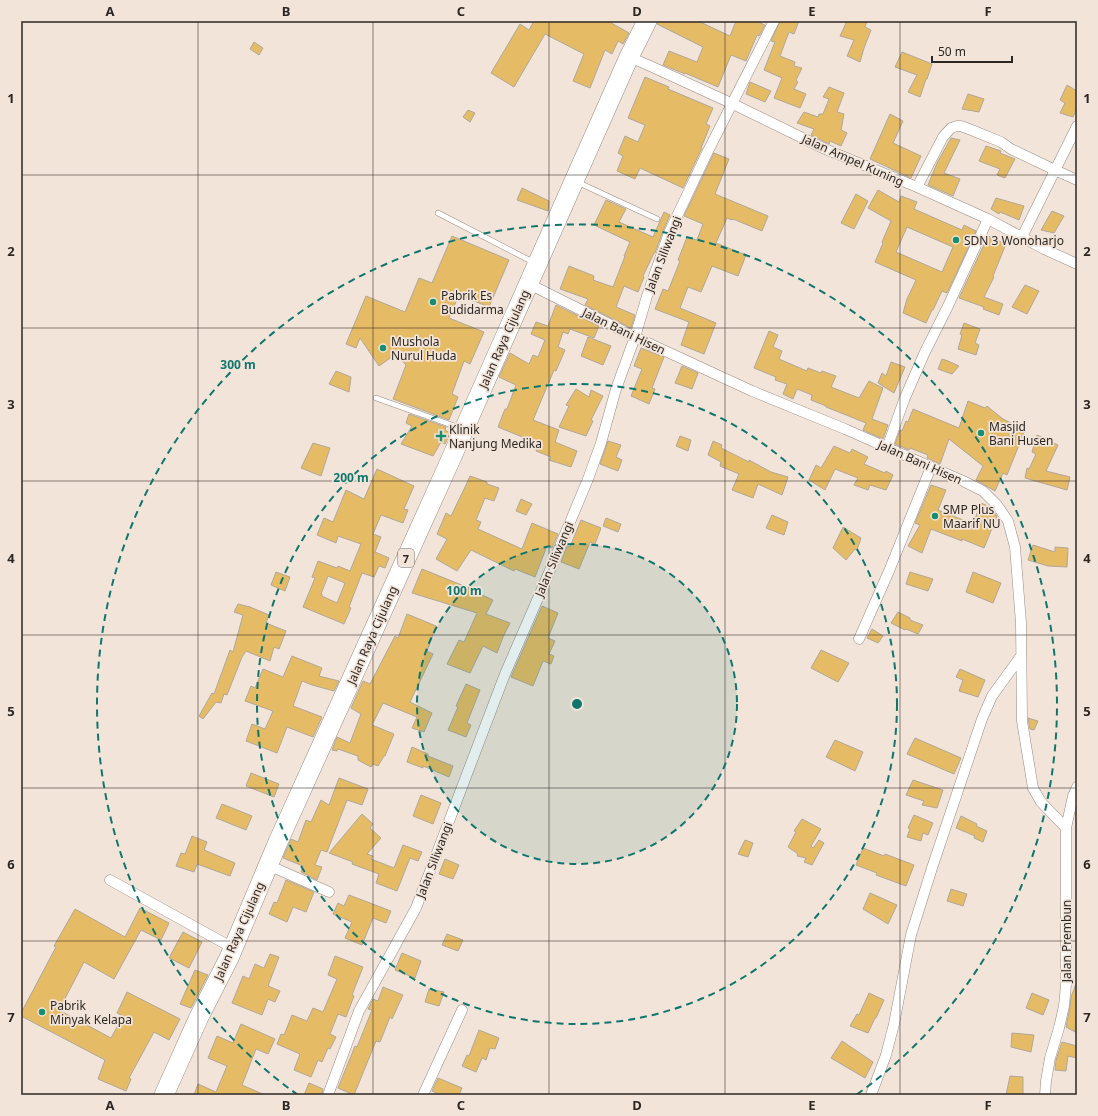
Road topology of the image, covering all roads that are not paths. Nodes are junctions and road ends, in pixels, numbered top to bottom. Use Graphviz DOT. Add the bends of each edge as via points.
graph roads {
  1 [pos="647,21"];
  2 [pos="774,21"];
  3 [pos="629,57"];
  4 [pos="733,104"];
  5 [pos="1077,126"];
  6 [pos="1055,170"];
  7 [pos="1077,180"];
  8 [pos="574,181"];
  9 [pos="917,187"];
  10 [pos="438,214"];
  11 [pos="657,219"];
  12 [pos="988,219"];
  13 [pos="1022,237"];
  14 [pos="538,264"];
  15 [pos="1077,264"];
  16 [pos="529,284"];
  17 [pos="635,336"];
  18 [pos="376,398"];
  19 [pos="464,430"];
  20 [pos="887,448"];
  21 [pos="931,467"];
  22 [pos="859,639"];
  23 [pos="1021,656"];
  24 [pos="1077,787"];
  25 [pos="1066,828"];
  26 [pos="268,865"];
  27 [pos="110,880"];
  28 [pos="329,892"];
  29 [pos="233,948"];
  30 [pos="462,1010"];
  31 [pos="164,1095"];
  32 [pos="328,1095"];
  33 [pos="423,1095"];
  34 [pos="871,1095"];
  35 [pos="1045,1095"];
  1 -- 3 [label="highway, Jalan Raya Cijulang / 7"];
  2 -- 4 [label="street, Jalan Siliwangi"];
  3 -- 4 [label="street, Jalan Ampel Kuning"];
  3 -- 8 [label="highway, Jalan Raya Cijulang / 7"];
  4 -- 9 [label="street, Jalan Ampel Kuning" via="825,149"];
  4 -- 17 [label="street, Jalan Siliwangi" via="670,233"];
  5 -- 6 [label="street"];
  6 -- 7 [label="street"];
  6 -- 9 [label="street" via="1001,142 974,130 956,126 943,137"];
  6 -- 13 [label="street"];
  8 -- 11 [label="lane"];
  8 -- 14 [label="highway, Jalan Raya Cijulang / 7"];
  9 -- 12 [label="street, Jalan Ampel Kuning"];
  10 -- 14 [label="lane"];
  12 -- 13 [label="street, Jalan Ampel Kuning"];
  12 -- 20 [label="street" via="924,354"];
  13 -- 15 [label="street, Jalan Ampel Kuning"];
  14 -- 16 [label="highway, Jalan Raya Cijulang / 7"];
  16 -- 17 [label="street, Jalan Bani Hisen"];
  16 -- 19 [label="highway, Jalan Raya Cijulang / 7"];
  17 -- 20 [label="street, Jalan Bani Hisen" via="752,391"];
  17 -- 32 [label="street, Jalan Siliwangi" via="588,479 505,674 416,908 359,1011"];
  18 -- 19 [label="lane"];
  19 -- 26 [label="highway, Jalan Raya Cijulang / 7"];
  20 -- 21 [label="street, Jalan Bani Hisen"];
  21 -- 22 [label="street"];
  21 -- 23 [label="street, Jalan Bani Hisen" via="983,491 1008,521 1015,547"];
  23 -- 25 [label="street, Jalan Bani Hisen" via="1022,721 1033,788 1041,802"];
  23 -- 34 [label="street" via="992,696 982,719 911,936 894,1024"];
  24 -- 25 [label="street, Jalan Prembun"];
  25 -- 35 [label="street, Jalan Prembun" via="1066,985 1062,1014 1050,1058"];
  26 -- 28 [label="street"];
  26 -- 29 [label="highway, Jalan Raya Cijulang / 7"];
  27 -- 29 [label="street"];
  29 -- 31 [label="highway, Jalan Raya Cijulang / 7"];
  30 -- 33 [label="street"];
}
